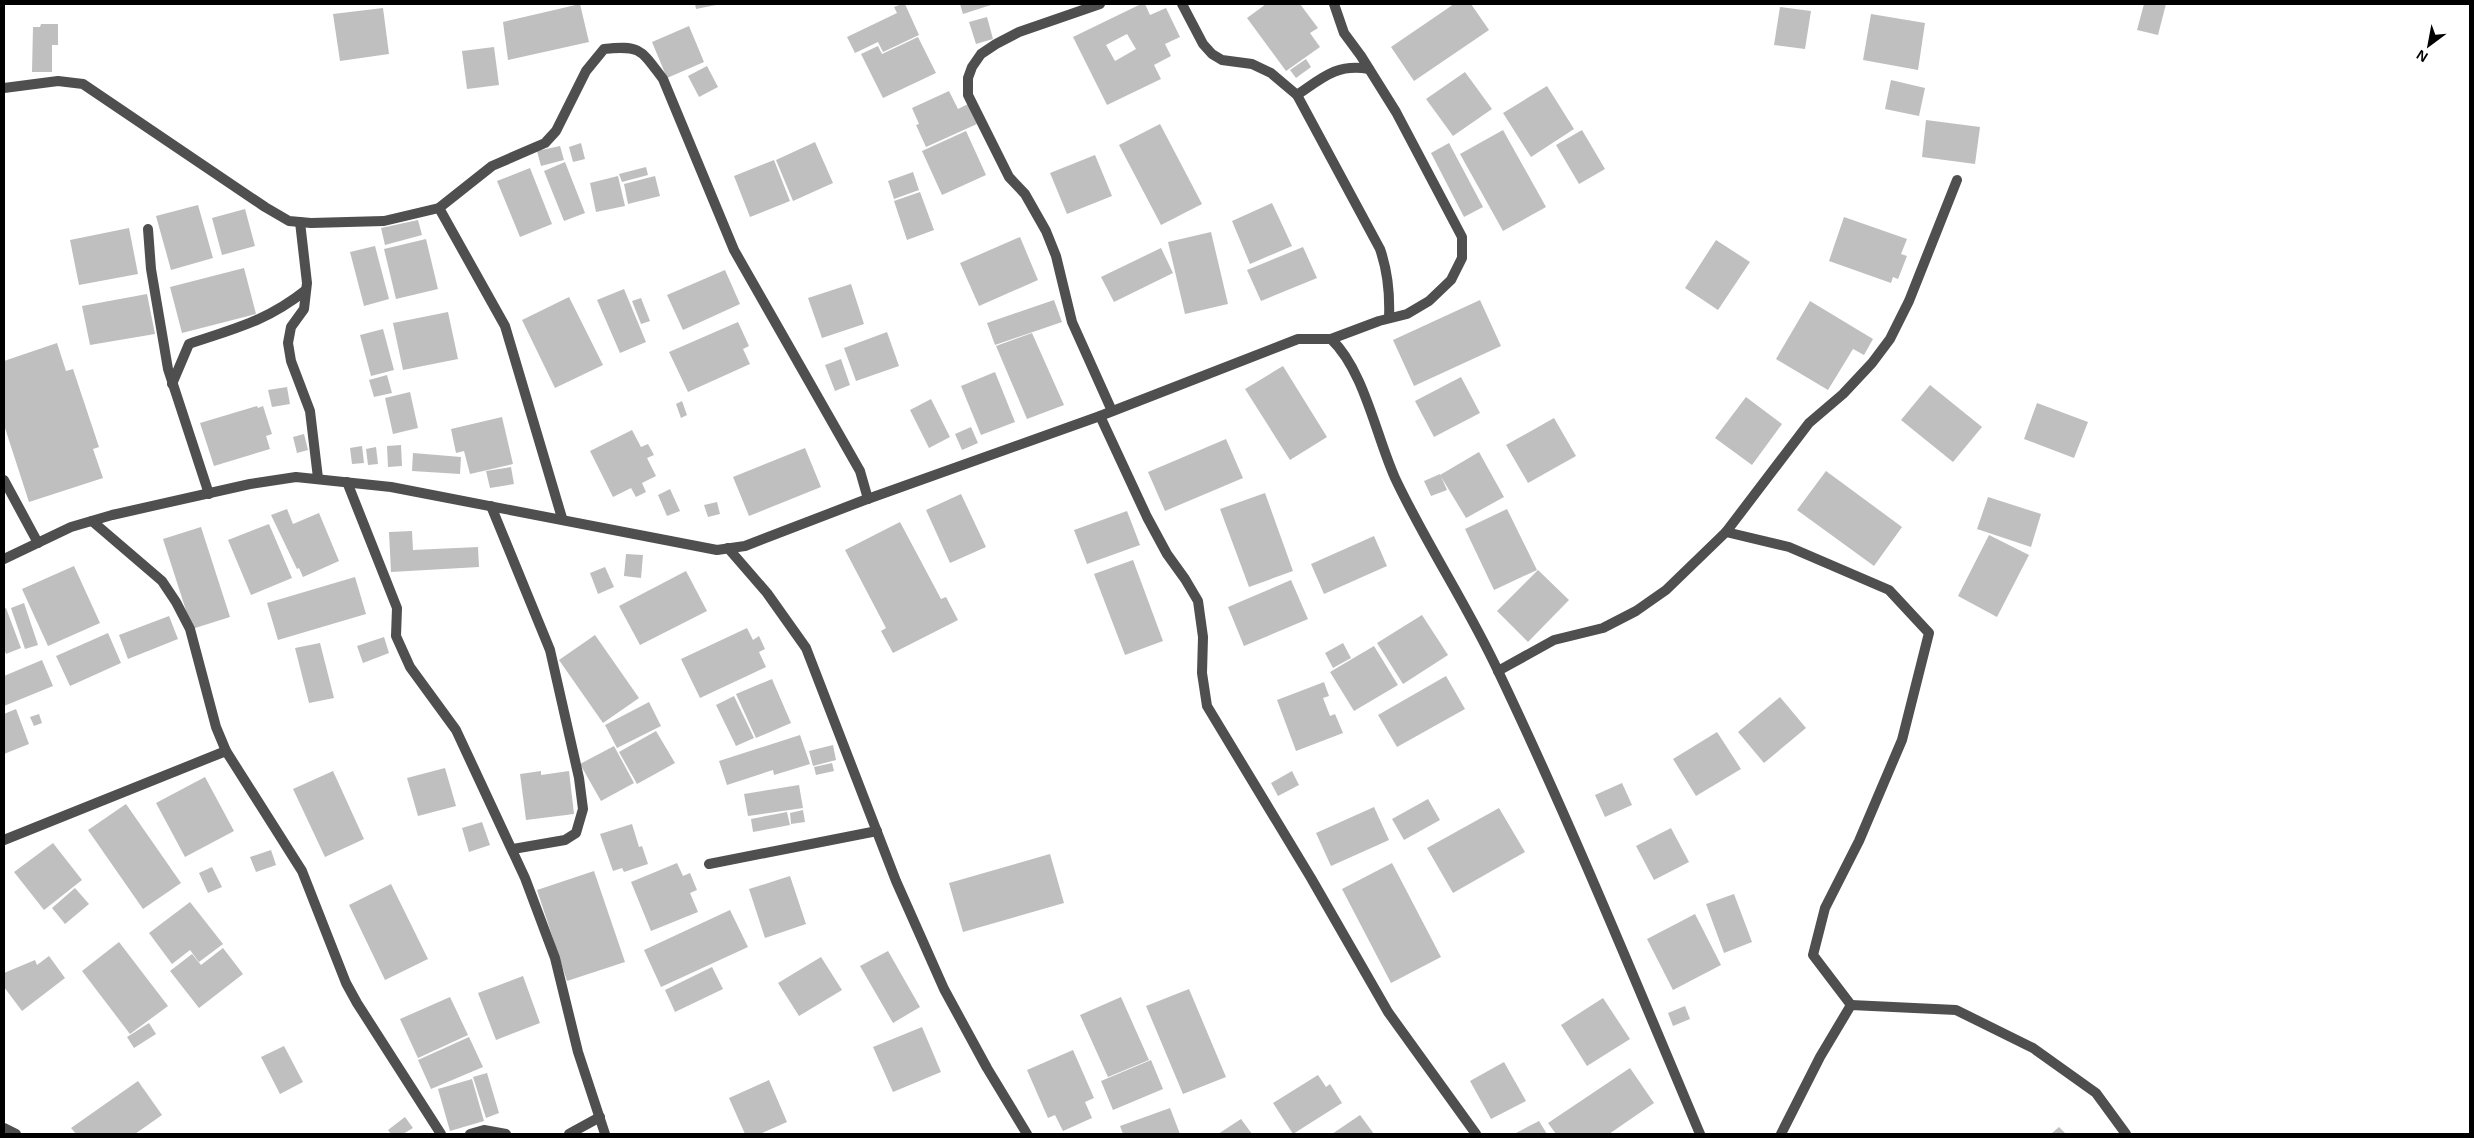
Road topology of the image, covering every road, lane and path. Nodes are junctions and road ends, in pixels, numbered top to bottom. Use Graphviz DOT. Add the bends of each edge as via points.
graph roads {
  1 [pos="1100,4"];
  2 [pos="1182,4"];
  3 [pos="1334,4"];
  4 [pos="1370,69"];
  5 [pos="4,88"];
  6 [pos="1297,95"];
  7 [pos="1957,180"];
  8 [pos="439,208"];
  9 [pos="300,222"];
  10 [pos="148,229"];
  11 [pos="306,290"];
  12 [pos="1389,318"];
  13 [pos="1331,339"];
  14 [pos="172,384"];
  15 [pos="1112,411"];
  16 [pos="1100,416"];
  17 [pos="318,478"];
  18 [pos="4,480"];
  19 [pos="347,482"];
  20 [pos="208,494"];
  21 [pos="868,499"];
  22 [pos="491,506"];
  23 [pos="562,518"];
  24 [pos="92,521"];
  25 [pos="1726,532"];
  26 [pos="38,543"];
  27 [pos="728,548"];
  28 [pos="4,559"];
  29 [pos="1498,671"];
  30 [pos="226,751"];
  31 [pos="877,831"];
  32 [pos="4,840"];
  33 [pos="512,849"];
  34 [pos="709,864"];
  35 [pos="1851,1005"];
  36 [pos="600,1118"];
  37 [pos="4,1128"];
  38 [pos="16,1134"];
  39 [pos="441,1134"];
  40 [pos="470,1134"];
  41 [pos="506,1134"];
  42 [pos="569,1134"];
  43 [pos="605,1134"];
  44 [pos="1028,1134"];
  45 [pos="1476,1134"];
  46 [pos="1700,1134"];
  47 [pos="1781,1134"];
  48 [pos="2126,1134"];
  1 -- 15 [label="street" via="1018,32 981,54 968,78 968,94 1009,176 1025,194 1046,231 1056,256 1072,322"];
  2 -- 6 [label="street" via="1202,44 1212,54 1222,60 1252,64 1271,73"];
  3 -- 4 [label="street" via="1344,33"];
  4 -- 6 [label="street" via="1347,66"];
  4 -- 12 [label="street" via="1462,237 1462,258 1451,280 1429,301 1407,314"];
  5 -- 9 [label="street" via="58,81 83,84 265,207 289,221"];
  6 -- 12 [label="street" via="1380,249 1390,293"];
  7 -- 25 [label="street" via="1909,301 1890,339 1843,394 1809,423"];
  8 -- 9 [label="street" via="384,221"];
  8 -- 21 [label="street" via="492,166 545,143 556,131 586,71 604,49 628,46 645,55 663,79 680,116 734,250 860,471"];
  8 -- 23 [label="street" via="504,326"];
  9 -- 11 [label="street"];
  10 -- 14 [label="street" via="151,269"];
  11 -- 14 [label="street" via="260,320 189,344"];
  11 -- 17 [label="street" via="304,309 291,327 288,343 291,361 310,411"];
  12 -- 13 [label="street"];
  13 -- 15 [label="street" via="1298,338"];
  13 -- 29 [label="street" via="1343,350 1395,477"];
  14 -- 20 [label="street"];
  15 -- 16 [label="street"];
  16 -- 21 [label="street"];
  16 -- 45 [label="street" via="1147,517 1198,601 1207,706 1388,1012"];
  17 -- 19 [label="street"];
  17 -- 20 [label="street" via="296,477"];
  18 -- 26 [label="street"];
  19 -- 22 [label="street"];
  19 -- 33 [label="street" via="397,608 396,636 399,644 410,667 456,730"];
  20 -- 24 [label="street"];
  21 -- 27 [label="street" via="745,546"];
  22 -- 23 [label="street"];
  22 -- 33 [label="street" via="550,650 583,809 576,833 566,840"];
  23 -- 27 [label="street" via="716,550"];
  24 -- 26 [label="street"];
  24 -- 30 [label="street" via="162,580 176,602 190,629 216,727"];
  25 -- 29 [label="street" via="1666,590 1636,611 1603,628 1554,640"];
  25 -- 35 [label="street" via="1789,547 1889,590 1929,633 1902,740 1859,841 1825,908 1813,955"];
  26 -- 28 [label="street"];
  27 -- 31 [label="street" via="783,614 806,648"];
  29 -- 46 [label="street" via="1608,916"];
  30 -- 32 [label="street"];
  30 -- 39 [label="street" via="302,871 357,1003"];
  31 -- 34 [label="street"];
  31 -- 44 [label="street" via="944,989"];
  33 -- 36 [label="street" via="555,958 578,1052"];
  35 -- 47 [label="street" via="1820,1056"];
  35 -- 48 [label="street" via="1956,1010 2041,1053 2096,1093"];
  36 -- 42 [label="street"];
  36 -- 43 [label="street"];
  37 -- 38 [label="street"];
  40 -- 41 [label="street" via="484,1130"];
}
